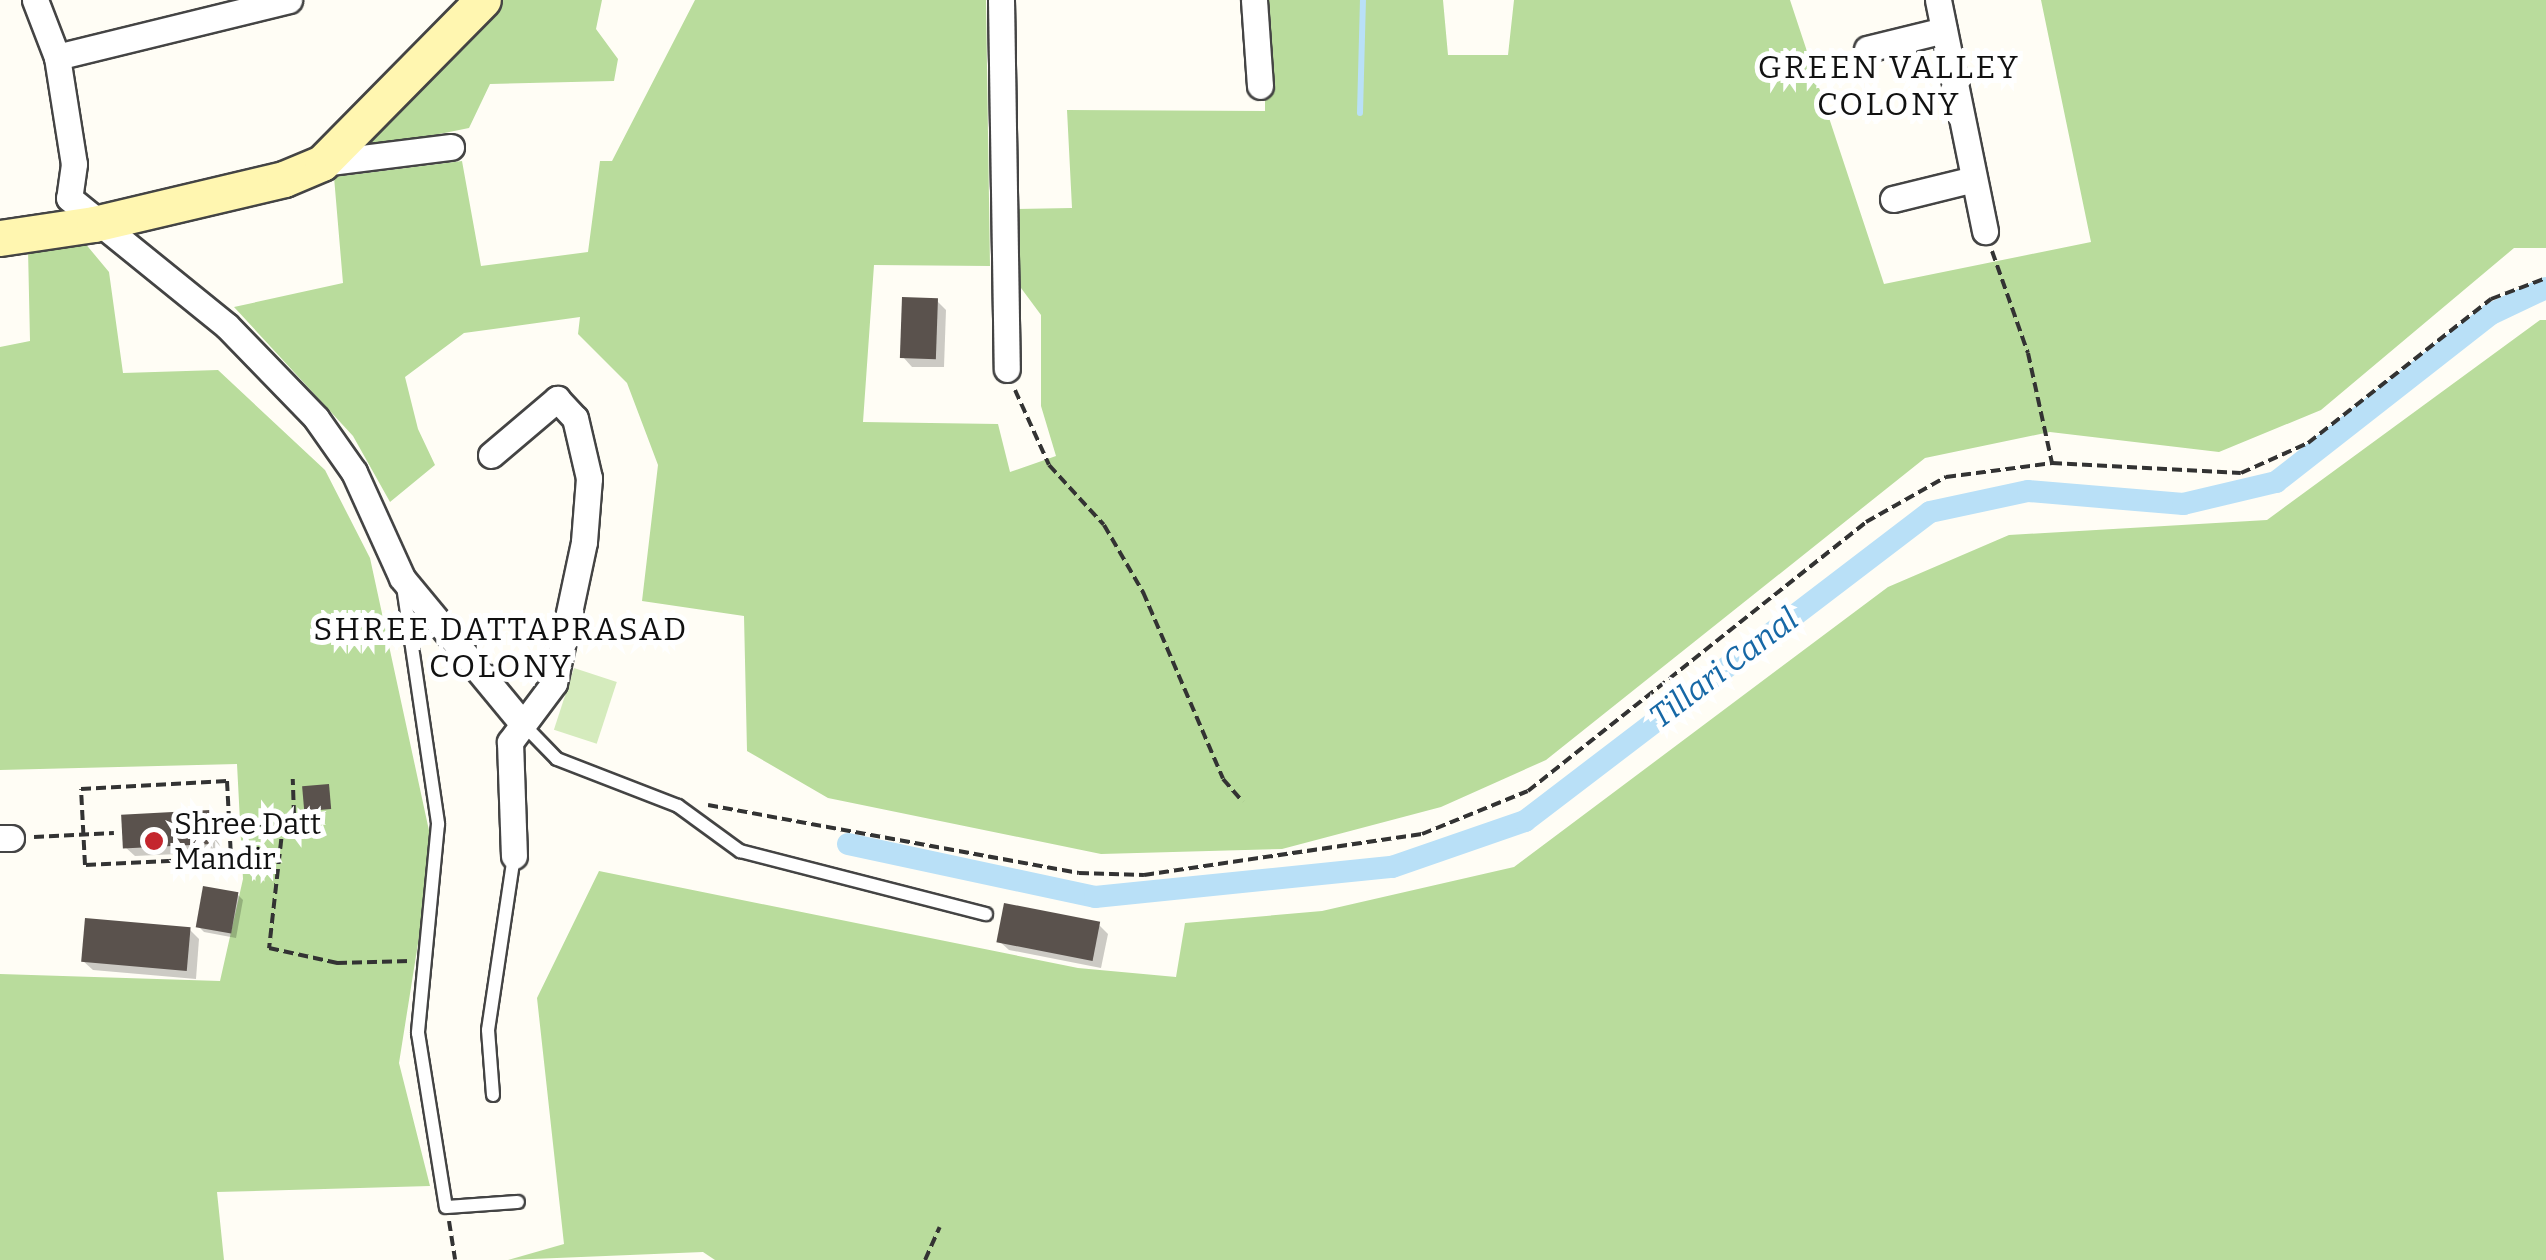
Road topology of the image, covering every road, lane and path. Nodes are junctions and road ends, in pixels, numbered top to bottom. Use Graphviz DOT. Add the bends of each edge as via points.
graph roads {
  1 [pos="36,0"];
  2 [pos="289,0"];
  3 [pos="484,0"];
  4 [pos="1254,0"];
  5 [pos="1938,0"];
  6 [pos="1009,3"];
  7 [pos="1944,30"];
  8 [pos="1867,49"];
  9 [pos="57,57"];
  10 [pos="1260,86"];
  11 [pos="451,147"];
  12 [pos="322,163"];
  13 [pos="1974,179"];
  14 [pos="1894,199"];
  15 [pos="94,224"];
  16 [pos="1985,231"];
  17 [pos="0,238"];
  18 [pos="2546,278"];
  19 [pos="1007,369"];
  20 [pos="491,455"];
  21 [pos="2052,463"];
  22 [pos="402,578"];
  23 [pos="522,723"];
  24 [pos="293,780"];
  25 [pos="1243,802"];
  26 [pos="678,806"];
  27 [pos="229,824"];
  28 [pos="283,824"];
  29 [pos="114,832"];
  30 [pos="83,835"];
  31 [pos="6,838"];
  32 [pos="514,856"];
  33 [pos="986,914"];
  34 [pos="424,960"];
  35 [pos="493,1094"];
  36 [pos="518,1202"];
  37 [pos="446,1207"];
  38 [pos="940,1227"];
  39 [pos="454,1260"];
  40 [pos="924,1260"];
  1 -- 9 [label="street"];
  2 -- 9 [label="street"];
  3 -- 12 [label="main road"];
  4 -- 10 [label="street"];
  5 -- 7 [label="street"];
  6 -- 19 [label="street"];
  7 -- 8 [label="street"];
  7 -- 13 [label="street"];
  9 -- 15 [label="street" via="74,164 70,198"];
  11 -- 12 [label="street"];
  12 -- 15 [label="main road" via="284,179"];
  13 -- 14 [label="street"];
  13 -- 16 [label="street"];
  15 -- 17 [label="main road"];
  15 -- 22 [label="street" via="227,326 316,418 354,472"];
  16 -- 21 [label="path" via="2028,353"];
  18 -- 21 [label="path" via="2490,299 2308,443 2240,473"];
  19 -- 25 [label="path" via="1049,465 1104,524 1143,592 1223,779"];
  20 -- 23 [label="street" via="558,399 574,418 589,478 584,542 554,683"];
  21 -- 26 [label="path" via="1946,477 1866,522 1528,791 1422,834 1144,875 1078,873 717,804"];
  22 -- 23 [label="street"];
  22 -- 34 [label="lane" via="438,824"];
  23 -- 26 [label="lane" via="557,758"];
  23 -- 32 [label="street" via="510,742"];
  24 -- 28 [label="path" via="294,815"];
  26 -- 33 [label="lane" via="740,851"];
  27 -- 28 [label="path"];
  27 -- 30 [label="path" via="231,858 85,866"];
  27 -- 30 [label="path" via="227,781 81,789"];
  28 -- 34 [label="path" via="269,948 337,964"];
  29 -- 30 [label="path"];
  30 -- 31 [label="path"];
  32 -- 35 [label="lane" via="488,1030"];
  34 -- 37 [label="lane" via="418,1032"];
  36 -- 37 [label="lane"];
  37 -- 39 [label="path"];
  38 -- 40 [label="path"];
}
